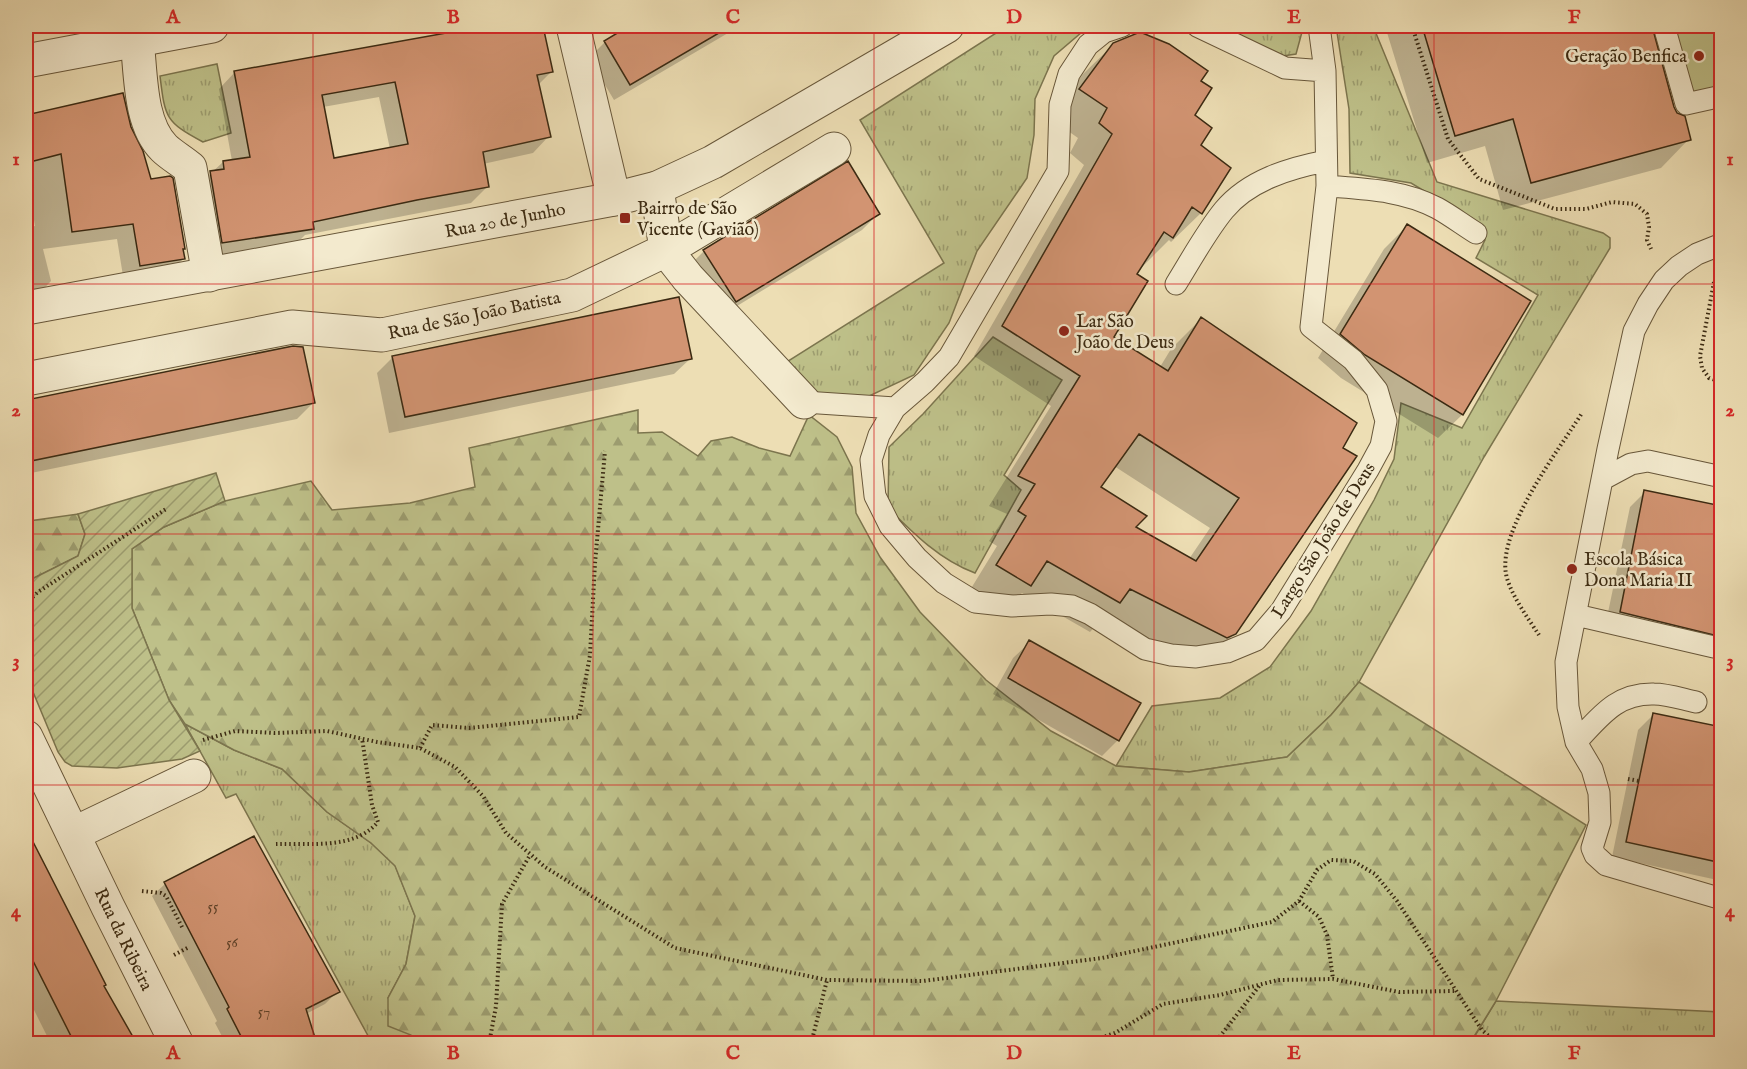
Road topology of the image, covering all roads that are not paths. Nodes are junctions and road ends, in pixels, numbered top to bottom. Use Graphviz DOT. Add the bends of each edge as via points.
graph roads {
  1 [pos="207,26"];
  2 [pos="573,26"];
  3 [pos="947,26"];
  4 [pos="1122,26"];
  5 [pos="1197,26"];
  6 [pos="1319,26"];
  7 [pos="1664,26"];
  8 [pos="136,33"];
  9 [pos="26,61"];
  10 [pos="1325,71"];
  11 [pos="1722,96"];
  12 [pos="834,149"];
  13 [pos="1326,161"];
  14 [pos="1327,186"];
  15 [pos="657,188"];
  16 [pos="614,199"];
  17 [pos="1476,233"];
  18 [pos="1721,245"];
  19 [pos="666,250"];
  20 [pos="209,275"];
  21 [pos="1176,284"];
  22 [pos="26,308"];
  23 [pos="26,379"];
  24 [pos="804,402"];
  25 [pos="895,408"];
  26 [pos="1722,477"];
  27 [pos="1603,478"];
  28 [pos="1576,615"];
  29 [pos="1714,647"];
  30 [pos="1696,702"];
  31 [pos="26,737"];
  32 [pos="1576,742"];
  33 [pos="194,776"];
  34 [pos="73,834"];
  35 [pos="1722,899"];
  36 [pos="177,1044"];
  1 -- 8 [label="street"];
  2 -- 16 [label="street"];
  3 -- 15 [label="street, Rua 20 de Junho" via="713,162"];
  4 -- 25 [label="lane, Largo São João de Deus" via="1104,32 1088,45 1069,74 1060,105 1058,171 949,357"];
  5 -- 10 [label="lane" via="1285,68"];
  6 -- 10 [label="lane, Largo São João de Deus"];
  7 -- 11 [label="lane" via="1686,104"];
  8 -- 9 [label="street"];
  8 -- 20 [label="street" via="145,116 164,149 190,168"];
  10 -- 13 [label="lane, Largo São João de Deus"];
  12 -- 19 [label="street, Rua de São João Batista"];
  13 -- 14 [label="lane, Largo São João de Deus"];
  13 -- 21 [label="lane" via="1278,173 1250,188 1224,209"];
  14 -- 17 [label="lane" via="1409,196"];
  14 -- 25 [label="lane, Largo São João de Deus" via="1311,327 1353,360 1377,390 1386,421 1381,446 1368,470 1281,611 1256,640 1227,652 1196,657 1171,655 1145,649 1072,606 975,602 944,583 890,526 875,496 871,460 879,435"];
  15 -- 16 [label="street, Rua 20 de Junho"];
  15 -- 19 [label="street"];
  16 -- 20 [label="street, Rua 20 de Junho"];
  18 -- 27 [label="lane" via="1697,254 1664,280 1634,331"];
  19 -- 23 [label="street, Rua de São João Batista" via="572,295 382,335 292,327"];
  19 -- 24 [label="street"];
  20 -- 22 [label="street, Rua 20 de Junho"];
  24 -- 25 [label="lane"];
  26 -- 27 [label="lane" via="1648,461 1630,464"];
  27 -- 28 [label="lane"];
  28 -- 29 [label="lane"];
  28 -- 32 [label="lane" via="1566,662 1568,707"];
  30 -- 32 [label="lane" via="1655,693 1627,696"];
  31 -- 34 [label="street, Rua da Ribeira"];
  32 -- 35 [label="lane" via="1592,769 1599,793 1600,822 1592,848 1595,855 1606,865"];
  33 -- 34 [label="street"];
  34 -- 36 [label="street, Rua da Ribeira"];
}
